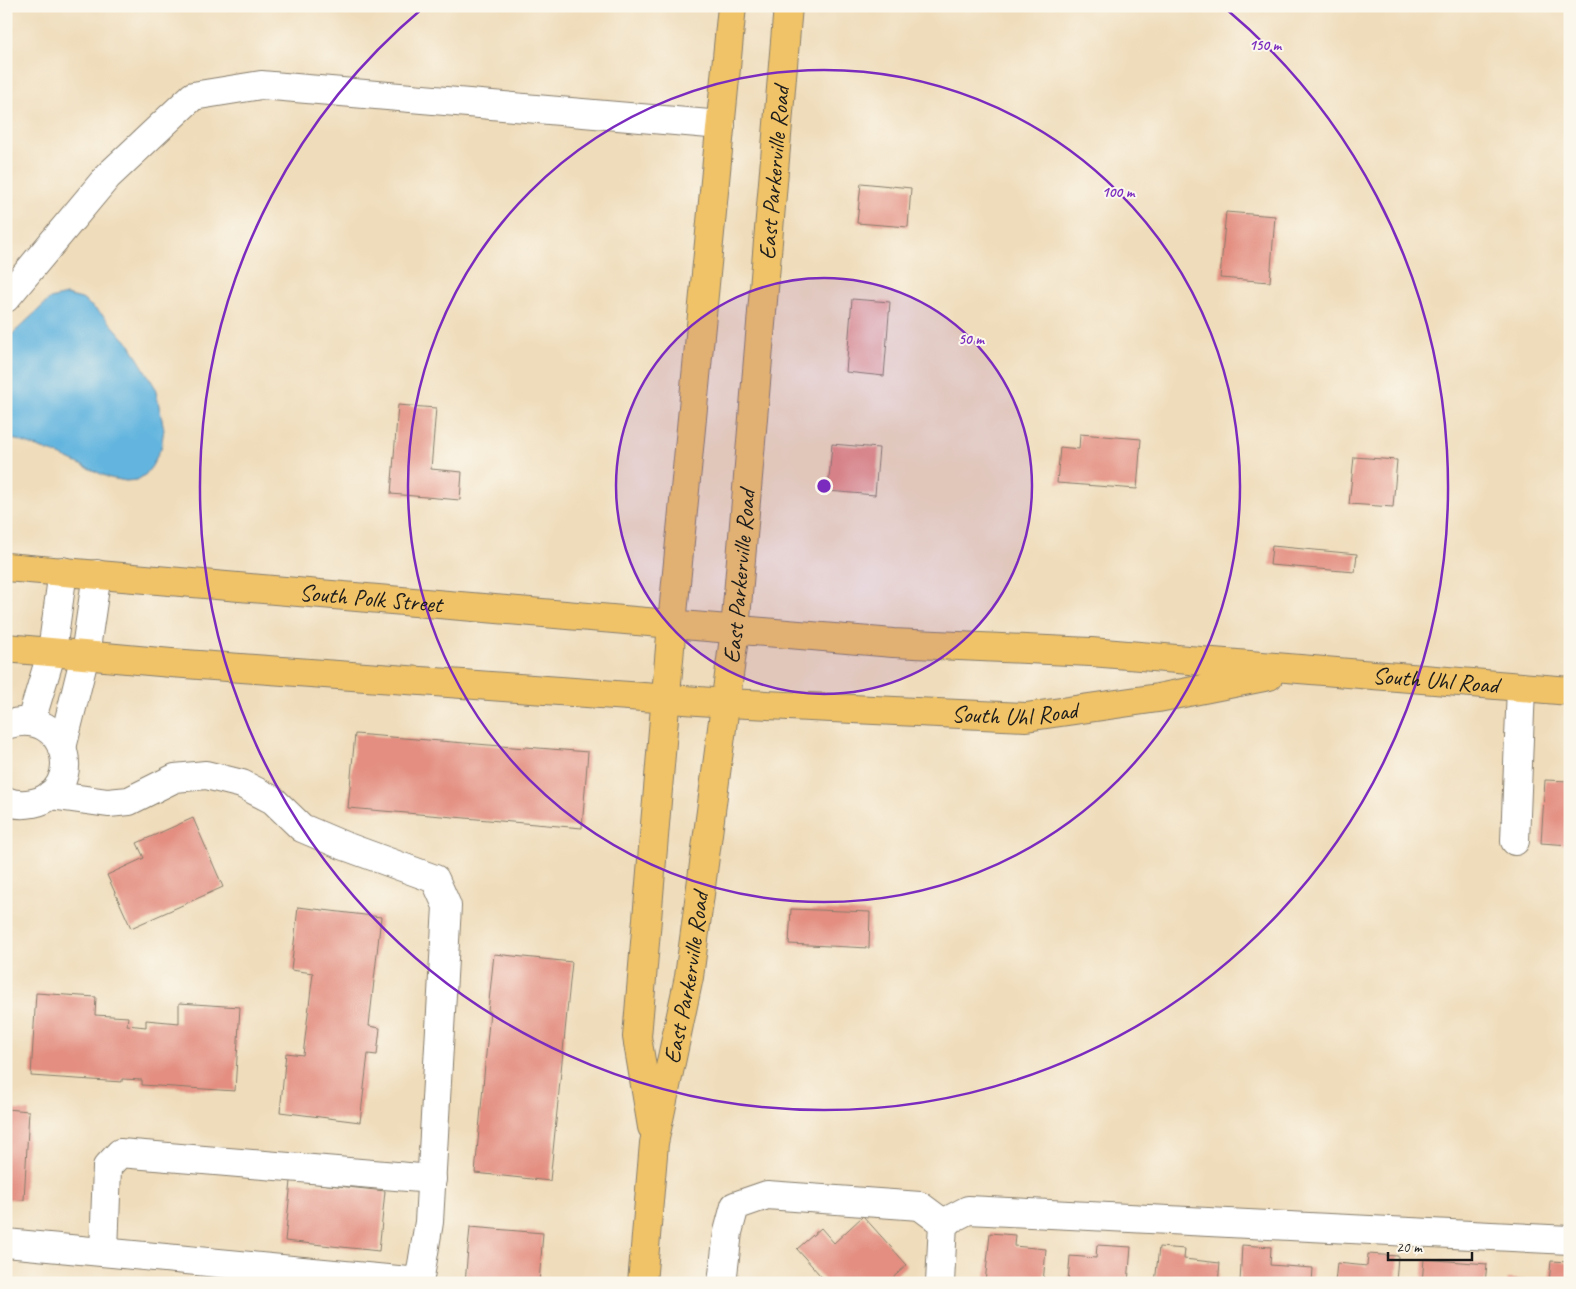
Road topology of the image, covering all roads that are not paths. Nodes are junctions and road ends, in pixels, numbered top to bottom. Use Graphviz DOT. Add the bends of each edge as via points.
graph roads {
  1 [pos="732,6"];
  2 [pos="788,6"];
  3 [pos="721,125"];
  4 [pos="6,298"];
  5 [pos="6,566"];
  6 [pos="63,571"];
  7 [pos="97,574"];
  8 [pos="672,624"];
  9 [pos="735,630"];
  10 [pos="6,648"];
  11 [pos="52,651"];
  12 [pos="85,655"];
  13 [pos="1300,670"];
  14 [pos="1521,687"];
  15 [pos="1570,691"];
  16 [pos="666,698"];
  17 [pos="726,703"];
  18 [pos="19,723"];
  19 [pos="62,748"];
  20 [pos="50,795"];
  21 [pos="6,801"];
  22 [pos="1515,841"];
  23 [pos="654,1143"];
  24 [pos="432,1179"];
  25 [pos="943,1223"];
  26 [pos="1570,1240"];
  27 [pos="6,1243"];
  28 [pos="104,1252"];
  29 [pos="642,1283"];
  30 [pos="722,1283"];
  31 [pos="940,1283"];
  1 -- 3 [label="main road, East Parkerville Road"];
  2 -- 9 [label="main road, East Parkerville Road"];
  3 -- 4 [label="lane" via="261,85 193,96 108,176"];
  3 -- 8 [label="main road, East Parkerville Road"];
  5 -- 6 [label="main road, South Polk Street"];
  6 -- 7 [label="main road, South Polk Street"];
  6 -- 11 [label="lane"];
  7 -- 8 [label="main road, South Polk Street"];
  7 -- 12 [label="lane"];
  8 -- 9 [label="main road, South Polk Street"];
  8 -- 16 [label="main road, East Parkerville Road"];
  9 -- 13 [label="main road, South Uhl Road" via="893,643 1091,652"];
  9 -- 17 [label="main road, East Parkerville Road"];
  10 -- 11 [label="main road"];
  11 -- 12 [label="main road"];
  11 -- 18 [label="lane"];
  12 -- 16 [label="main road"];
  12 -- 19 [label="lane"];
  13 -- 14 [label="main road, South Uhl Road"];
  13 -- 17 [label="main road, South Uhl Road" via="1158,698 1026,717"];
  14 -- 15 [label="main road, South Uhl Road"];
  14 -- 22 [label="lane"];
  16 -- 17 [label="main road"];
  16 -- 23 [label="main road, East Parkerville Road" via="637,1037"];
  17 -- 23 [label="main road, East Parkerville Road" via="689,977"];
  18 -- 19 [label="lane" via="43,726 54,734"];
  19 -- 20 [label="lane" via="64,772 60,785"];
  20 -- 21 [label="lane" via="26,805"];
  20 -- 24 [label="lane" via="108,803 128,801 175,778 206,776 242,784 273,800 302,828 435,879 447,906"];
  23 -- 29 [label="main road, East Parkerville Road"];
  24 -- 28 [label="lane" via="120,1153 107,1167"];
  24 -- 28 [label="lane" via="429,1222 419,1283"];
  25 -- 26 [label="lane" via="968,1210"];
  25 -- 30 [label="lane" via="920,1206 768,1195 735,1206 728,1232"];
  25 -- 31 [label="lane"];
  27 -- 28 [label="lane"];
}
